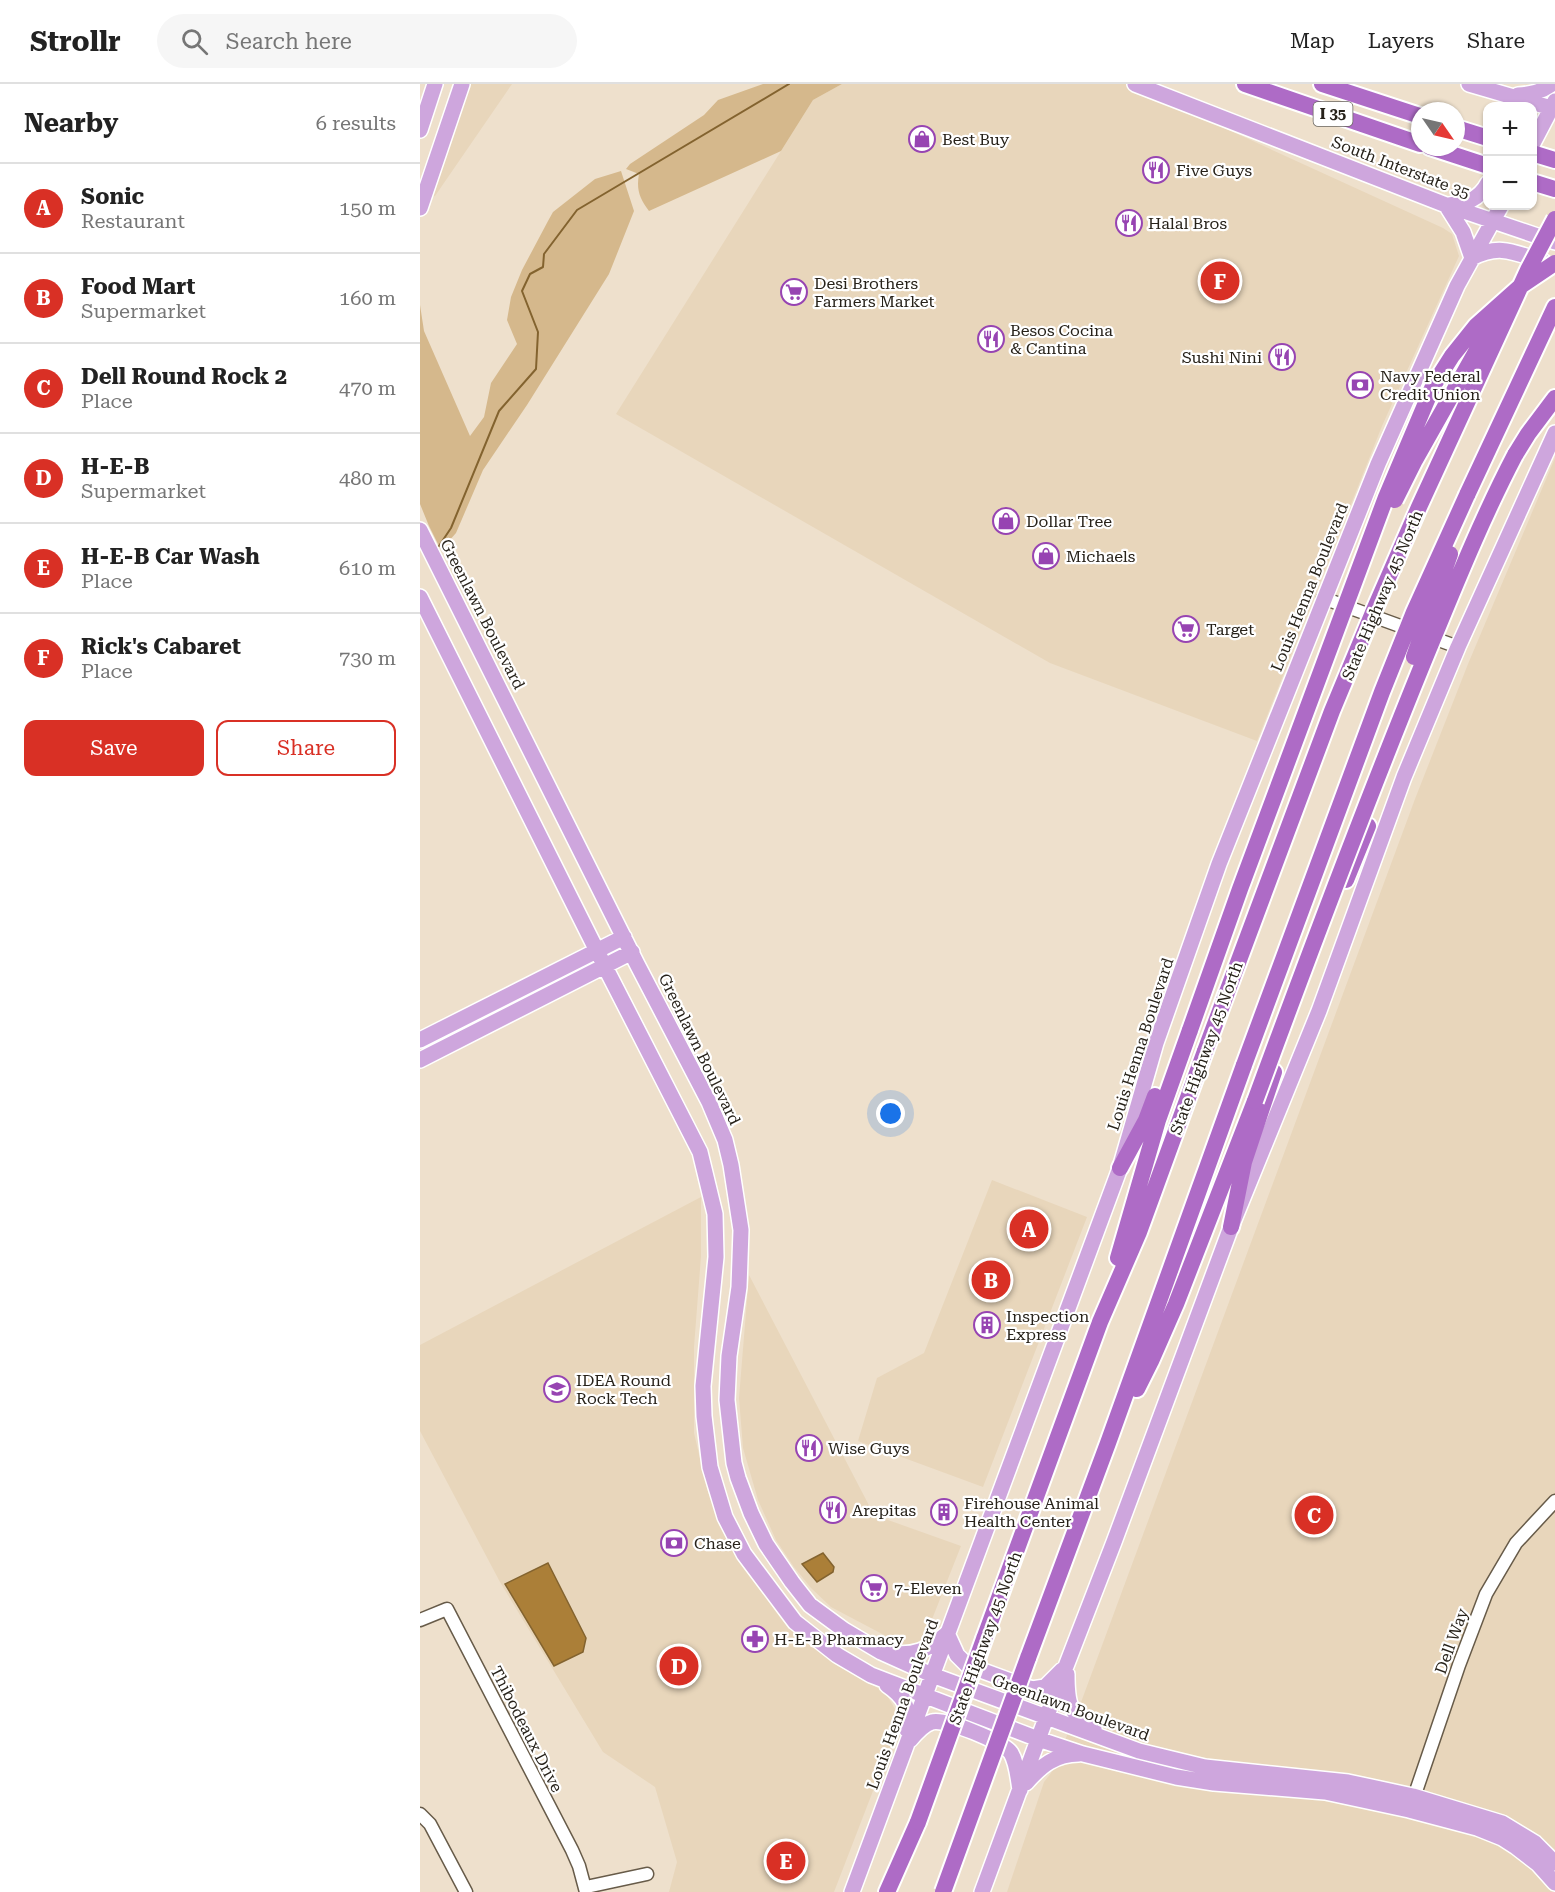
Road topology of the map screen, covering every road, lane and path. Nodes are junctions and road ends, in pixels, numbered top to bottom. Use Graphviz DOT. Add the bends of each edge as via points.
graph roads {
  1 [pos="435,84"];
  2 [pos="462,84"];
  3 [pos="1135,84"];
  4 [pos="1245,84"];
  5 [pos="1322,84"];
  6 [pos="1469,84"];
  7 [pos="1552,84"];
  8 [pos="1511,101"];
  9 [pos="1554,106"];
  10 [pos="1411,113"];
  11 [pos="420,129"];
  12 [pos="1465,131"];
  13 [pos="1483,136"];
  14 [pos="1537,136"];
  15 [pos="1411,141"];
  16 [pos="1537,154"];
  17 [pos="1457,156"];
  18 [pos="1555,160"];
  19 [pos="1483,164"];
  20 [pos="1537,183"];
  21 [pos="1483,189"];
  22 [pos="1555,189"];
  23 [pos="1446,205"];
  24 [pos="420,208"];
  25 [pos="1499,210"];
  26 [pos="1555,219"];
  27 [pos="1493,220"];
  28 [pos="1555,242"];
  29 [pos="1472,258"];
  30 [pos="1555,265"];
  31 [pos="1528,270"];
  32 [pos="1555,307"];
  33 [pos="1555,398"];
  34 [pos="1555,433"];
  35 [pos="1467,495"];
  36 [pos="420,530"];
  37 [pos="420,597"];
  38 [pos="1323,598"];
  39 [pos="1458,647"];
  40 [pos="624,937"];
  41 [pos="597,951"];
  42 [pos="632,952"];
  43 [pos="605,966"];
  44 [pos="420,1040"];
  45 [pos="420,1060"];
  46 [pos="1120,1168"];
  47 [pos="1231,1227"];
  48 [pos="709,1321"];
  49 [pos="734,1321"];
  50 [pos="1100,1322"];
  51 [pos="1108,1443"];
  52 [pos="1555,1501"];
  53 [pos="420,1620"];
  54 [pos="947,1633"];
  55 [pos="881,1652"];
  56 [pos="1068,1663"];
  57 [pos="872,1675"];
  58 [pos="932,1675"];
  59 [pos="924,1695"];
  60 [pos="1046,1718"];
  61 [pos="1038,1739"];
  62 [pos="1111,1740"];
  63 [pos="906,1745"];
  64 [pos="1083,1754"];
  65 [pos="1205,1767"];
  66 [pos="1176,1777"];
  67 [pos="1020,1790"];
  68 [pos="1411,1803"];
  69 [pos="420,1814"];
  70 [pos="918,1822"];
  71 [pos="1555,1863"];
  72 [pos="646,1875"];
  73 [pos="1555,1883"];
  74 [pos="586,1890"];
  75 [pos="465,1892"];
  76 [pos="852,1892"];
  77 [pos="887,1892"];
  78 [pos="894,1892"];
  79 [pos="943,1892"];
  80 [pos="982,1892"];
  1 -- 11 [label="main road"];
  2 -- 24 [label="main road"];
  3 -- 23 [label="main road, South Interstate 35"];
  4 -- 15 [label="highway, I 35"];
  5 -- 10 [label="highway, I 35"];
  6 -- 8 [label="main road"];
  7 -- 8 [label="main road"];
  8 -- 9 [label="main road"];
  9 -- 14 [label="main road"];
  12 -- 13 [label="highway"];
  16 -- 18 [label="highway"];
  17 -- 19 [label="highway"];
  20 -- 22 [label="highway"];
  21 -- 23 [label="main road" via="1473,200"];
  23 -- 27 [label="main road, South Interstate 35"];
  23 -- 29 [label="main road" via="1463,232"];
  25 -- 27 [label="main road, Louis Henna Boulevard"];
  26 -- 31 [label="highway, State Highway 45 North, bridge"];
  27 -- 28 [label="main road, South Interstate 35"];
  27 -- 29 [label="main road, Louis Henna Boulevard"];
  29 -- 30 [label="main road" via="1483,252 1509,251"];
  29 -- 38 [label="main road, Louis Henna Boulevard" via="1378,464"];
  30 -- 50 [label="highway, bridge" via="1522,285 1476,326 1433,386 1402,456 1158,1120"];
  31 -- 46 [label="highway, bridge" via="1490,327 1379,532 1272,791 1146,1120"];
  31 -- 50 [label="highway, State Highway 45 North, bridge" via="1419,507 1332,711 1139,1232"];
  32 -- 35 [label="highway"];
  33 -- 51 [label="highway, bridge" via="1515,455 1471,548 1327,905 1255,1101 1151,1361"];
  34 -- 39 [label="main road"];
  35 -- 47 [label="highway, bridge" via="1397,712 1368,826 1301,993 1244,1162"];
  35 -- 51 [label="highway, bridge" via="1386,682"];
  36 -- 40 [label="main road, Greenlawn Boulevard"];
  37 -- 41 [label="main road, Greenlawn Boulevard"];
  38 -- 39 [label="street"];
  38 -- 46 [label="main road, Louis Henna Boulevard" via="1219,864 1156,1043"];
  39 -- 47 [label="main road" via="1403,778 1319,1011"];
  40 -- 41 [label="main road"];
  40 -- 42 [label="main road, Greenlawn Boulevard"];
  41 -- 43 [label="main road, Greenlawn Boulevard"];
  41 -- 44 [label="main road"];
  42 -- 43 [label="main road"];
  42 -- 49 [label="main road, Greenlawn Boulevard" via="725,1140 741,1230 740,1287"];
  43 -- 45 [label="main road"];
  43 -- 48 [label="main road, Greenlawn Boulevard" via="700,1152 715,1214 716,1257"];
  46 -- 54 [label="main road, Louis Henna Boulevard"];
  47 -- 56 [label="main road"];
  48 -- 49 [label="main road"];
  48 -- 57 [label="main road, Greenlawn Boulevard" via="704,1416 710,1467 725,1517 744,1554 795,1622"];
  49 -- 55 [label="main road, Greenlawn Boulevard" via="727,1410 734,1463 751,1513 766,1544 810,1605"];
  50 -- 70 [label="highway, State Highway 45 North, bridge"];
  51 -- 79 [label="highway, bridge"];
  52 -- 68 [label="street, Dell Way" via="1516,1543 1486,1594"];
  53 -- 74 [label="street, Thibodeaux Drive" via="447,1609 572,1850"];
  54 -- 55 [label="main road" via="921,1651 906,1655"];
  54 -- 56 [label="main road" via="957,1655 967,1665 1032,1689 1045,1687"];
  54 -- 58 [label="main road, Louis Henna Boulevard"];
  55 -- 58 [label="main road, Greenlawn Boulevard"];
  56 -- 60 [label="main road"];
  56 -- 62 [label="main road" via="1070,1707 1079,1719"];
  57 -- 59 [label="main road, Greenlawn Boulevard"];
  57 -- 63 [label="main road" via="899,1693 906,1705"];
  58 -- 59 [label="main road, Louis Henna Boulevard"];
  58 -- 60 [label="main road, Greenlawn Boulevard"];
  59 -- 61 [label="main road, Greenlawn Boulevard"];
  59 -- 63 [label="main road, Louis Henna Boulevard"];
  60 -- 61 [label="main road"];
  60 -- 62 [label="main road, Greenlawn Boulevard"];
  61 -- 64 [label="main road, Greenlawn Boulevard"];
  61 -- 67 [label="main road"];
  62 -- 65 [label="main road, Greenlawn Boulevard" via="1159,1757"];
  63 -- 67 [label="main road" via="933,1721 949,1723 1002,1744 1011,1753"];
  63 -- 76 [label="main road, Louis Henna Boulevard"];
  64 -- 66 [label="main road, Greenlawn Boulevard"];
  64 -- 67 [label="main road" via="1050,1760"];
  65 -- 66 [label="main road" via="1197,1775"];
  65 -- 68 [label="main road, Greenlawn Boulevard" via="1348,1782"];
  66 -- 68 [label="main road, Greenlawn Boulevard"];
  67 -- 80 [label="main road"];
  68 -- 71 [label="main road, Greenlawn Boulevard" via="1502,1824 1535,1843"];
  68 -- 73 [label="main road, Greenlawn Boulevard" via="1502,1838 1538,1864"];
  69 -- 75 [label="street" via="430,1824"];
  70 -- 77 [label="highway"];
  70 -- 78 [label="highway, State Highway 45 North"];
  72 -- 74 [label="street"];
}
